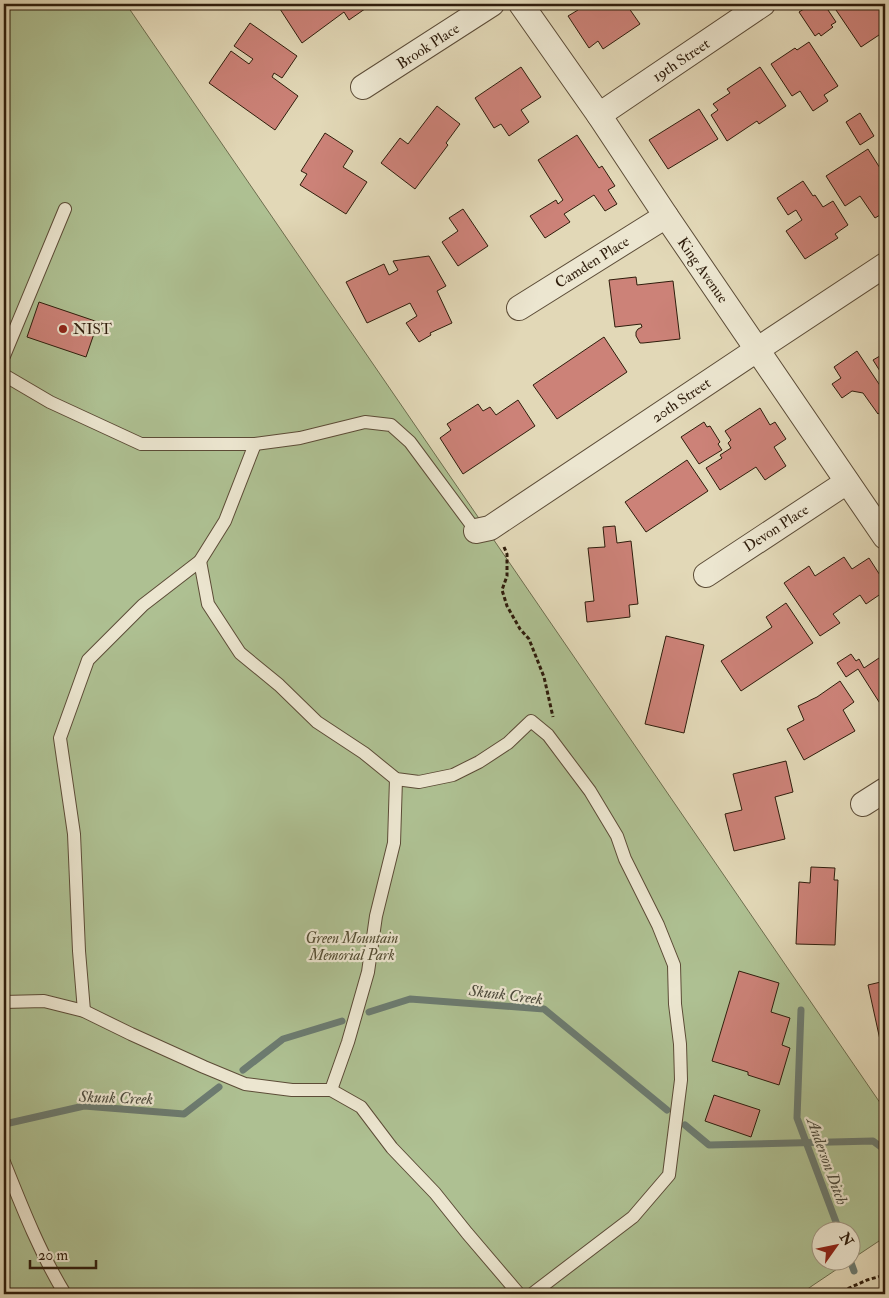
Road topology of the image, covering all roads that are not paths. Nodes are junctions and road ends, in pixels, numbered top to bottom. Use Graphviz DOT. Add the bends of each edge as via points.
graph roads {
  1 [pos="492,4"];
  2 [pos="521,4"];
  3 [pos="763,4"];
  4 [pos="363,88"];
  5 [pos="599,115"];
  6 [pos="65,209"];
  7 [pos="666,216"];
  8 [pos="885,266"];
  9 [pos="519,308"];
  10 [pos="758,349"];
  11 [pos="4,356"];
  12 [pos="4,375"];
  13 [pos="254,444"];
  14 [pos="847,482"];
  15 [pos="484,529"];
  16 [pos="885,537"];
  17 [pos="200,561"];
  18 [pos="706,575"];
  19 [pos="396,780"];
  20 [pos="885,790"];
  21 [pos="863,804"];
  22 [pos="4,1002"];
  23 [pos="84,1011"];
  24 [pos="331,1090"];
  25 [pos="4,1162"];
  26 [pos="65,1294"];
  27 [pos="519,1294"];
  28 [pos="532,1294"];
  1 -- 4 [label="street, Brook Place"];
  2 -- 5 [label="street, King Avenue"];
  3 -- 5 [label="street, 19th Street"];
  5 -- 7 [label="street, King Avenue"];
  6 -- 11 [label="lane"];
  7 -- 9 [label="street, Camden Place"];
  7 -- 10 [label="street, King Avenue"];
  8 -- 10 [label="street, 20th Street"];
  10 -- 14 [label="street, King Avenue"];
  10 -- 15 [label="street, 20th Street"];
  12 -- 13 [label="lane" via="50,402 141,444"];
  13 -- 15 [label="lane" via="300,438 365,422 391,425 410,442"];
  13 -- 17 [label="lane" via="225,521"];
  14 -- 16 [label="street, King Avenue"];
  14 -- 18 [label="street, Devon Place"];
  17 -- 19 [label="lane" via="208,604 240,653 317,722 364,753"];
  17 -- 23 [label="lane" via="142,605 88,660 60,738 74,834"];
  19 -- 24 [label="lane" via="394,843 376,916 368,972"];
  19 -- 28 [label="lane" via="419,782 453,775 508,743 531,721 548,735 590,791 617,836 674,965 681,1080 669,1175 633,1216"];
  20 -- 21 [label="street"];
  22 -- 23 [label="lane" via="44,1002"];
  23 -- 24 [label="lane" via="245,1084 292,1090"];
  24 -- 27 [label="lane" via="361,1106 392,1148 435,1193"];
  25 -- 26 [label="lane" via="26,1219"];
}
